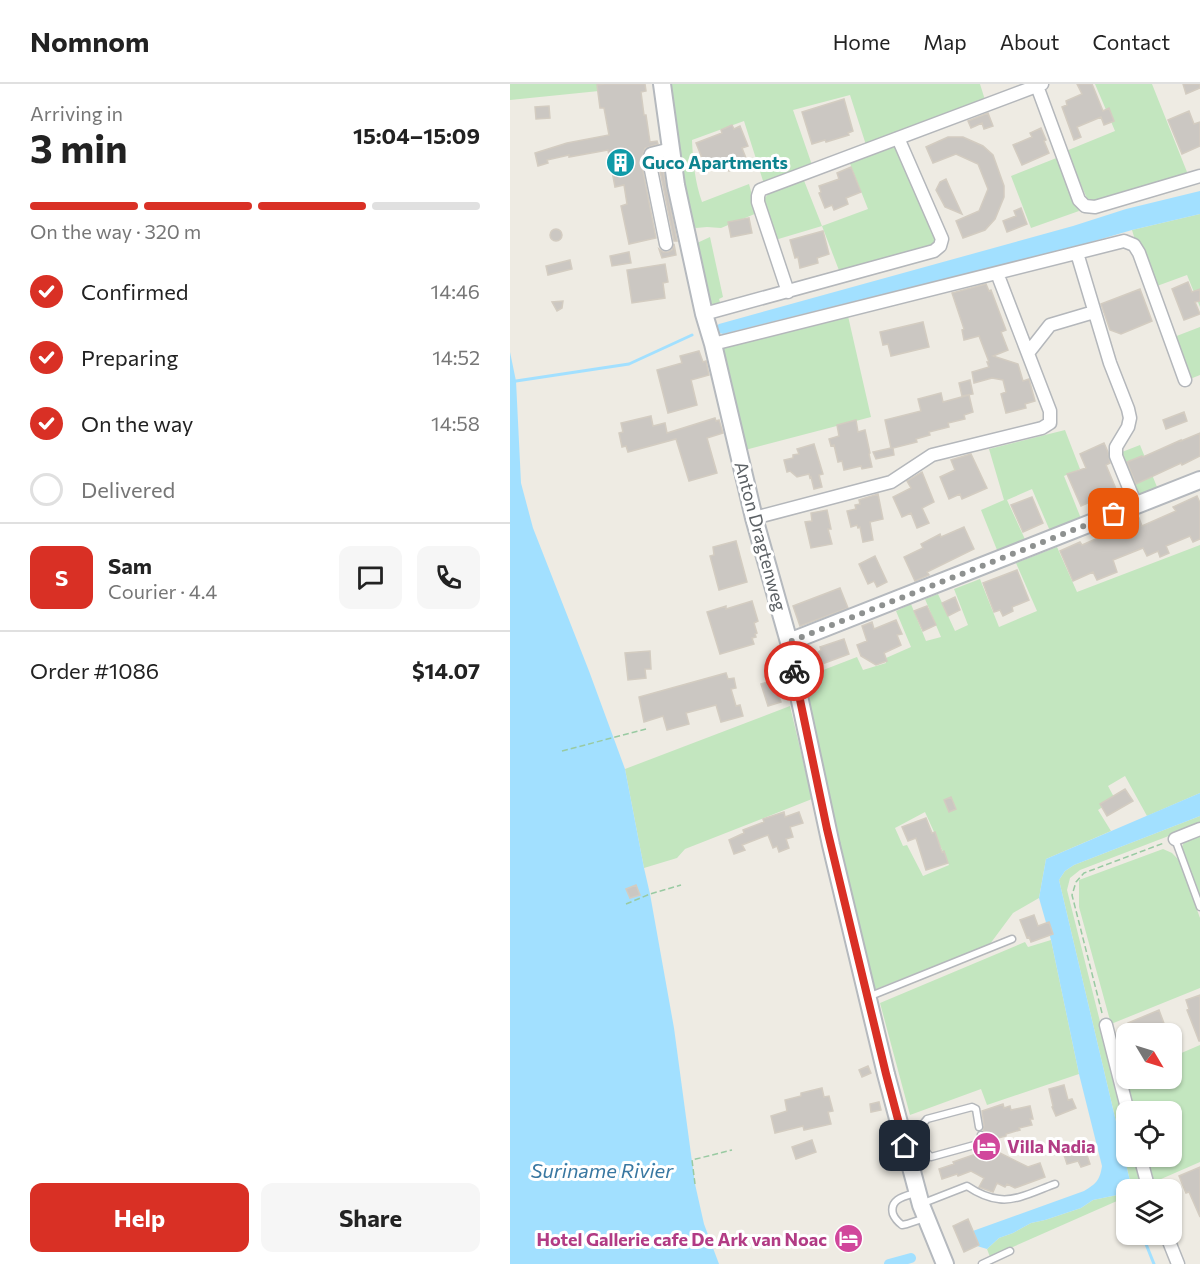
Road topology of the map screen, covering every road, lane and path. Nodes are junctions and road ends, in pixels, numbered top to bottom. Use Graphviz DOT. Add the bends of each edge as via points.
graph roads {
  1 [pos="662,84"];
  2 [pos="1040,85"];
  3 [pos="898,138"];
  4 [pos="671,148"];
  5 [pos="1200,176"];
  6 [pos="666,244"];
  7 [pos="1077,254"];
  8 [pos="997,273"];
  9 [pos="788,291"];
  10 [pos="1095,312"];
  11 [pos="704,314"];
  12 [pos="712,344"];
  13 [pos="1028,353"];
  14 [pos="1185,380"];
  15 [pos="1200,480"];
  16 [pos="1136,505"];
  17 [pos="754,518"];
  18 [pos="789,642"];
  19 [pos="646,729"];
  20 [pos="562,751"];
  21 [pos="1200,829"];
  22 [pos="1175,839"];
  23 [pos="681,885"];
  24 [pos="626,904"];
  25 [pos="1200,907"];
  26 [pos="1011,939"];
  27 [pos="868,997"];
  28 [pos="1106,1025"];
  29 [pos="1125,1101"];
  30 [pos="979,1126"];
  31 [pos="981,1135"];
  32 [pos="923,1143"];
  33 [pos="905,1146"];
  34 [pos="732,1150"];
  35 [pos="695,1184"];
  36 [pos="1055,1184"];
  37 [pos="921,1205"];
  38 [pos="1170,1245"];
  39 [pos="1010,1251"];
  40 [pos="945,1264"];
  41 [pos="982,1264"];
  42 [pos="1178,1264"];
  1 -- 4 [label="main road, Anton Dragtenweg"];
  2 -- 3 [label="street"];
  2 -- 5 [label="street" via="1079,200 1085,206 1095,207"];
  3 -- 9 [label="street" via="760,190 758,202"];
  3 -- 9 [label="street" via="942,239 940,246 934,251"];
  4 -- 6 [label="street" via="651,154 649,160"];
  4 -- 11 [label="main road, Anton Dragtenweg"];
  7 -- 8 [label="street"];
  7 -- 10 [label="street"];
  7 -- 14 [label="street" via="1124,241 1134,245"];
  8 -- 12 [label="street"];
  8 -- 13 [label="street"];
  9 -- 11 [label="street"];
  10 -- 13 [label="street" via="1050,325"];
  10 -- 16 [label="street" via="1130,418 1116,447 1116,456"];
  11 -- 12 [label="main road, Anton Dragtenweg"];
  12 -- 17 [label="main road, Anton Dragtenweg"];
  13 -- 17 [label="street" via="1050,411 1050,423 1042,428 932,455 891,482"];
  15 -- 16 [label="main road"];
  16 -- 18 [label="main road"];
  17 -- 18 [label="main road, Anton Dragtenweg"];
  18 -- 27 [label="main road, Anton Dragtenweg" via="822,806"];
  19 -- 20 [label="path"];
  21 -- 22 [label="street"];
  22 -- 25 [label="lane"];
  22 -- 28 [label="path" via="1084,873 1076,882 1072,895"];
  23 -- 24 [label="path"];
  26 -- 27 [label="lane"];
  27 -- 33 [label="main road, Anton Dragtenweg"];
  28 -- 29 [label="street"];
  30 -- 32 [label="lane" via="974,1107 927,1119 921,1127"];
  31 -- 32 [label="lane" via="978,1144 932,1157"];
  32 -- 33 [label="lane"];
  33 -- 37 [label="main road, Anton Dragtenweg"];
  34 -- 35 [label="path" via="693,1160"];
  36 -- 37 [label="lane" via="1000,1200 968,1186"];
  37 -- 37 [label="lane" via="902,1225 892,1208 904,1196"];
  37 -- 40 [label="main road, Anton Dragtenweg"];
  38 -- 42 [label="street"];
  39 -- 41 [label="lane"];
}
